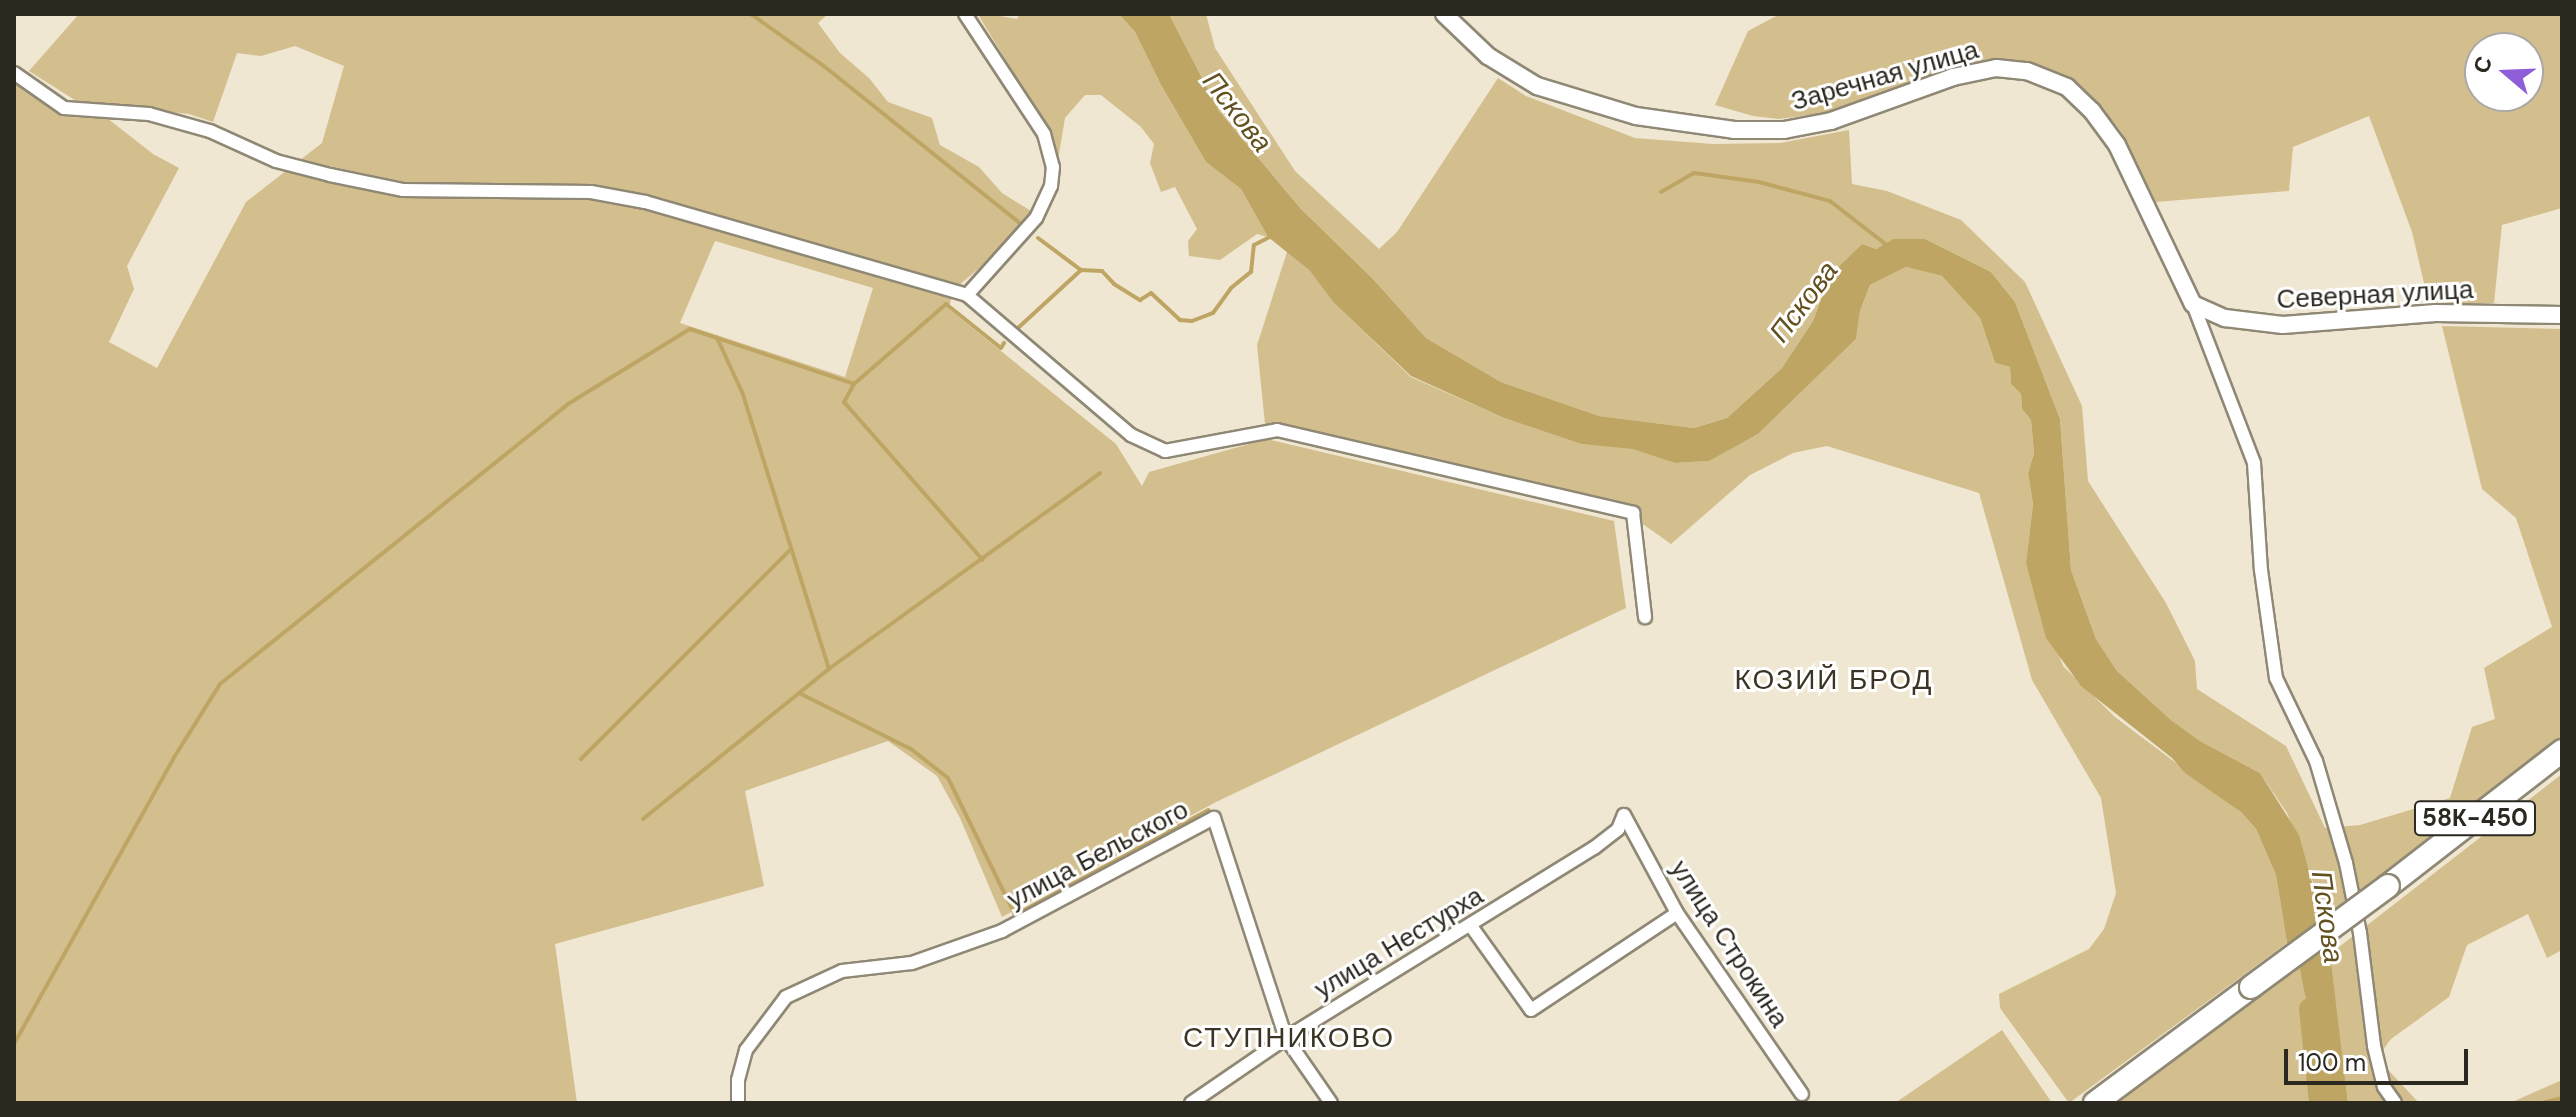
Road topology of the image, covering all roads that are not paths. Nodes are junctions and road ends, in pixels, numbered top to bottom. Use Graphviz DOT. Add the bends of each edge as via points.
graph roads {
  1 [pos="965,14"];
  2 [pos="1444,14"];
  3 [pos="14,73"];
  4 [pos="967,295"];
  5 [pos="2193,304"];
  6 [pos="2562,315"];
  7 [pos="1645,617"];
  8 [pos="2562,751"];
  9 [pos="1624,815"];
  10 [pos="1677,913"];
  11 [pos="1471,926"];
  12 [pos="1286,1038"];
  13 [pos="1802,1094"];
  14 [pos="2102,1098"];
  15 [pos="738,1103"];
  16 [pos="1191,1103"];
  17 [pos="1331,1103"];
  18 [pos="2395,1103"];
  1 -- 4 [label="street" via="1044,134 1053,167 1051,186 1036,218"];
  2 -- 5 [label="street, Заречная улица" via="1488,56 1537,86 1636,116 1734,130 1784,130 1831,121 1953,77 1996,68 2051,80 2067,87 2092,111 2117,145"];
  3 -- 4 [label="street" via="64,108 149,114 210,131 276,161 403,190 591,192 645,202"];
  4 -- 7 [label="street" via="1131,435 1165,451 1277,430 1633,513"];
  5 -- 6 [label="street, Северная улица" via="2225,318 2283,325 2436,313"];
  5 -- 18 [label="street" via="2254,463 2276,678 2316,761 2346,863 2374,1046 2384,1087"];
  8 -- 14 [label="highway, 58К-450, bridge"];
  9 -- 10 [label="street, улица Строкина"];
  9 -- 11 [label="street, улица Нестурха" via="1618,829 1594,848"];
  10 -- 11 [label="street" via="1531,1010"];
  10 -- 13 [label="street, улица Строкина"];
  11 -- 12 [label="street, улица Нестурха"];
  12 -- 15 [label="street, улица Бельского" via="1214,818 1002,931 912,963 842,971 786,997 746,1050"];
  12 -- 16 [label="street, улица Нестурха"];
  12 -- 17 [label="street"];
}
